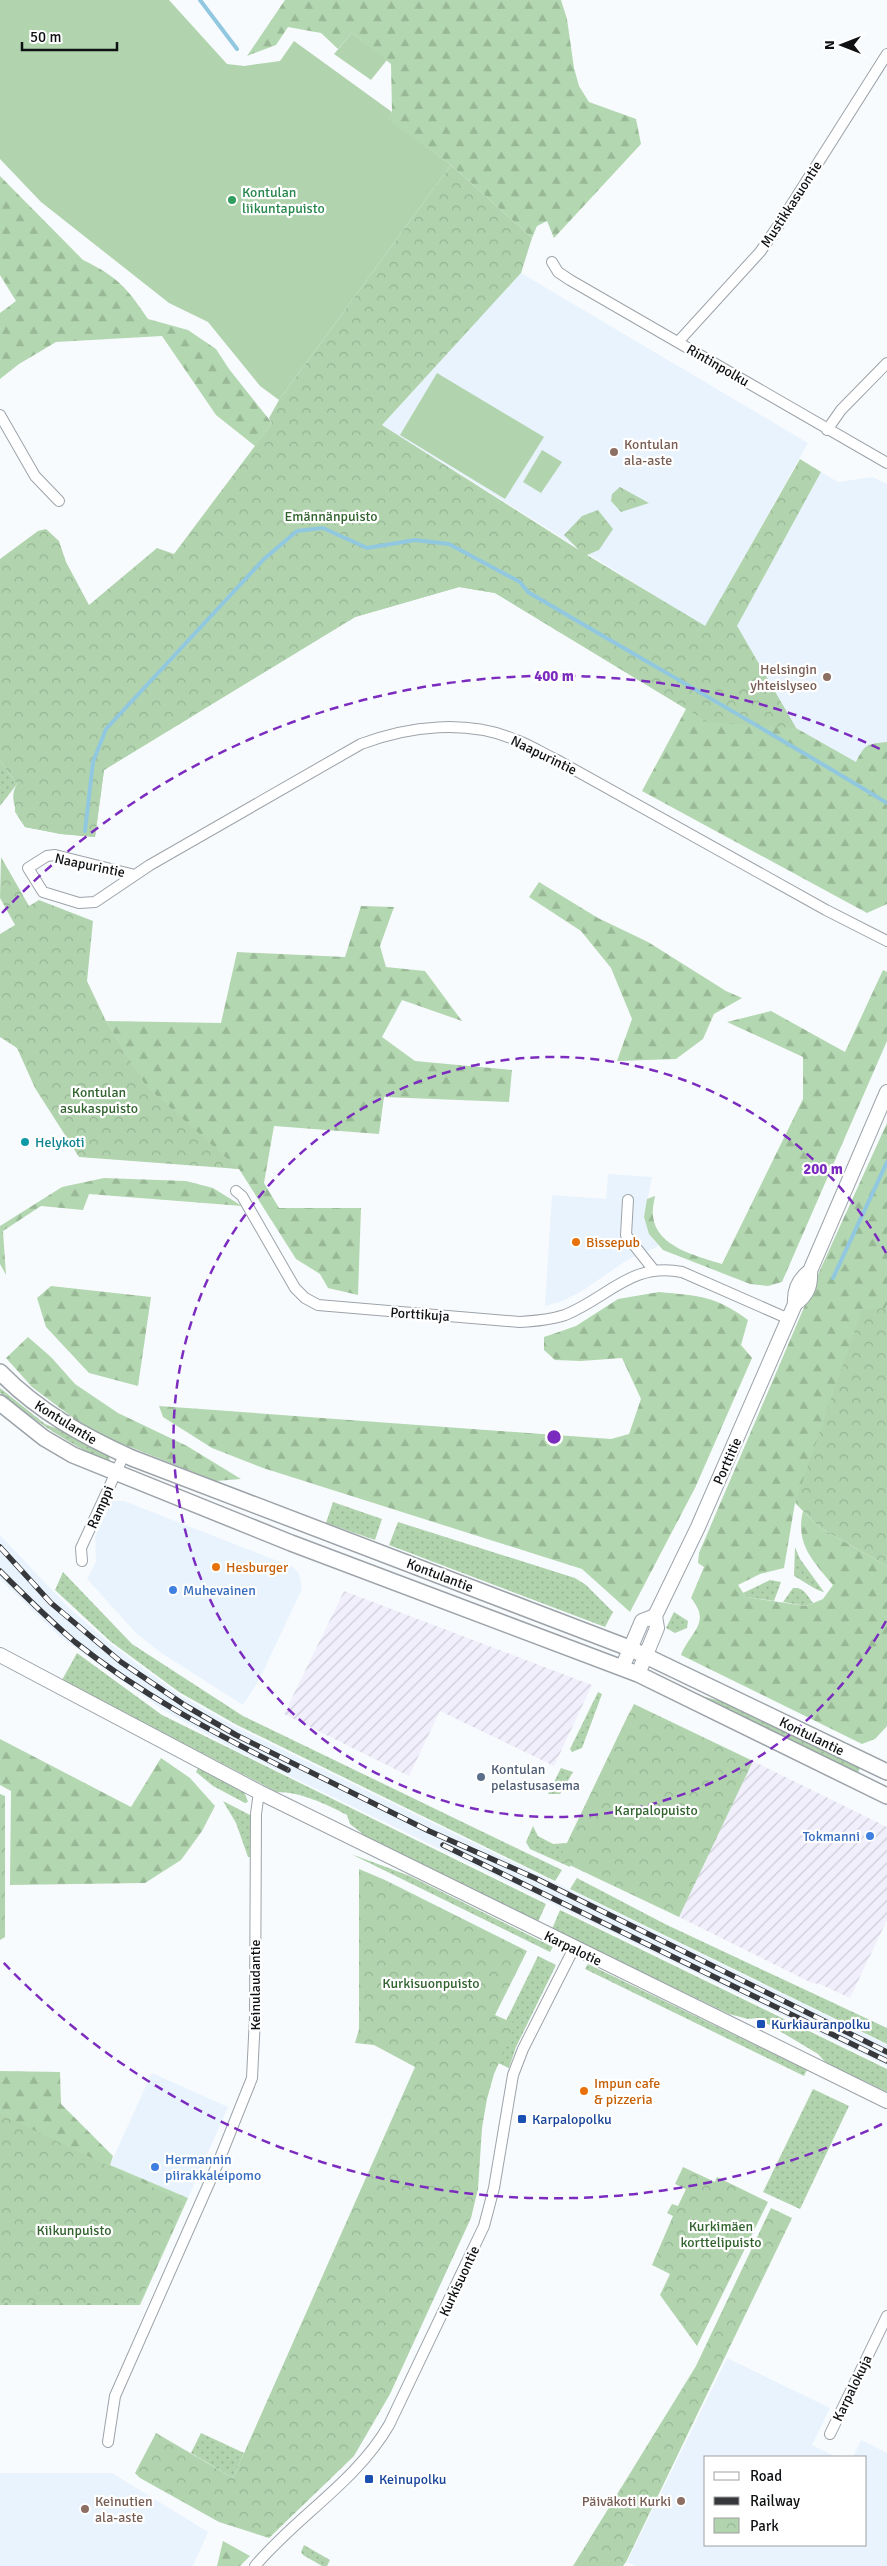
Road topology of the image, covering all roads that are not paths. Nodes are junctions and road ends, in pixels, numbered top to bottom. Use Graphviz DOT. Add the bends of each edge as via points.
graph roads {
  1 [pos="887,54"];
  2 [pos="552,262"];
  3 [pos="678,342"];
  4 [pos="887,363"];
  5 [pos="0,415"];
  6 [pos="827,430"];
  7 [pos="887,463"];
  8 [pos="59,501"];
  9 [pos="136,875"];
  10 [pos="887,941"];
  11 [pos="887,1092"];
  12 [pos="236,1191"];
  13 [pos="628,1200"];
  14 [pos="653,1269"];
  15 [pos="789,1319"];
  16 [pos="0,1372"];
  17 [pos="0,1403"];
  18 [pos="124,1455"];
  19 [pos="116,1473"];
  20 [pos="82,1561"];
  21 [pos="655,1616"];
  22 [pos="629,1648"];
  23 [pos="0,1655"];
  24 [pos="646,1655"];
  25 [pos="622,1668"];
  26 [pos="638,1674"];
  27 [pos="887,1772"];
  28 [pos="259,1792"];
  29 [pos="887,1796"];
  30 [pos="574,1948"];
  31 [pos="887,2101"];
  32 [pos="887,2316"];
  33 [pos="830,2434"];
  34 [pos="108,2442"];
  35 [pos="255,2566"];
  1 -- 3 [label="street, Mustikkasuontie" via="760,252"];
  2 -- 3 [label="street, Rintinpolku" via="558,272 570,280"];
  3 -- 6 [label="street, Rintinpolku"];
  4 -- 6 [label="street" via="841,410"];
  5 -- 8 [label="street" via="36,476"];
  6 -- 7 [label="street, Rintinpolku"];
  9 -- 9 [label="street, Naapurintie" via="55,855 47,856 28,868 43,892 79,903 95,902"];
  9 -- 10 [label="street, Naapurintie" via="361,744 382,736 439,727 473,730 516,740 558,760"];
  11 -- 15 [label="street, Porttitie" via="810,1271 801,1278"];
  12 -- 14 [label="street, Porttikuja" via="242,1196 295,1288 305,1298 322,1306 539,1321 567,1314 626,1280"];
  13 -- 14 [label="street" via="626,1235"];
  14 -- 15 [label="street, Porttikuja" via="682,1272"];
  15 -- 21 [label="street, Porttitie" via="698,1527"];
  16 -- 18 [label="main road, Kontulantie" via="68,1427"];
  17 -- 19 [label="main road, Kontulantie" via="44,1438 73,1455"];
  18 -- 19 [label="street, Ramppi"];
  18 -- 22 [label="main road, Kontulantie"];
  19 -- 20 [label="street, Ramppi" via="81,1548"];
  19 -- 25 [label="main road, Kontulantie"];
  21 -- 22 [label="street, Porttitie" via="642,1621"];
  21 -- 24 [label="street, Porttitie" via="657,1628"];
  22 -- 24 [label="main road, Kontulantie"];
  22 -- 25 [label="street, Porttitie"];
  23 -- 28 [label="street"];
  24 -- 26 [label="street, Porttitie"];
  24 -- 27 [label="main road, Kontulantie"];
  25 -- 26 [label="main road, Kontulantie"];
  26 -- 29 [label="main road, Kontulantie"];
  28 -- 30 [label="street, Karpalotie"];
  28 -- 34 [label="street, Keinulaudantie" via="252,2078 115,2396"];
  30 -- 31 [label="street, Karpalotie"];
  30 -- 35 [label="street, Kurkisuontie" via="523,2048 513,2075 494,2188 484,2226 393,2418 359,2467 304,2515"];
  32 -- 33 [label="street, Karpalokuja"];
}
